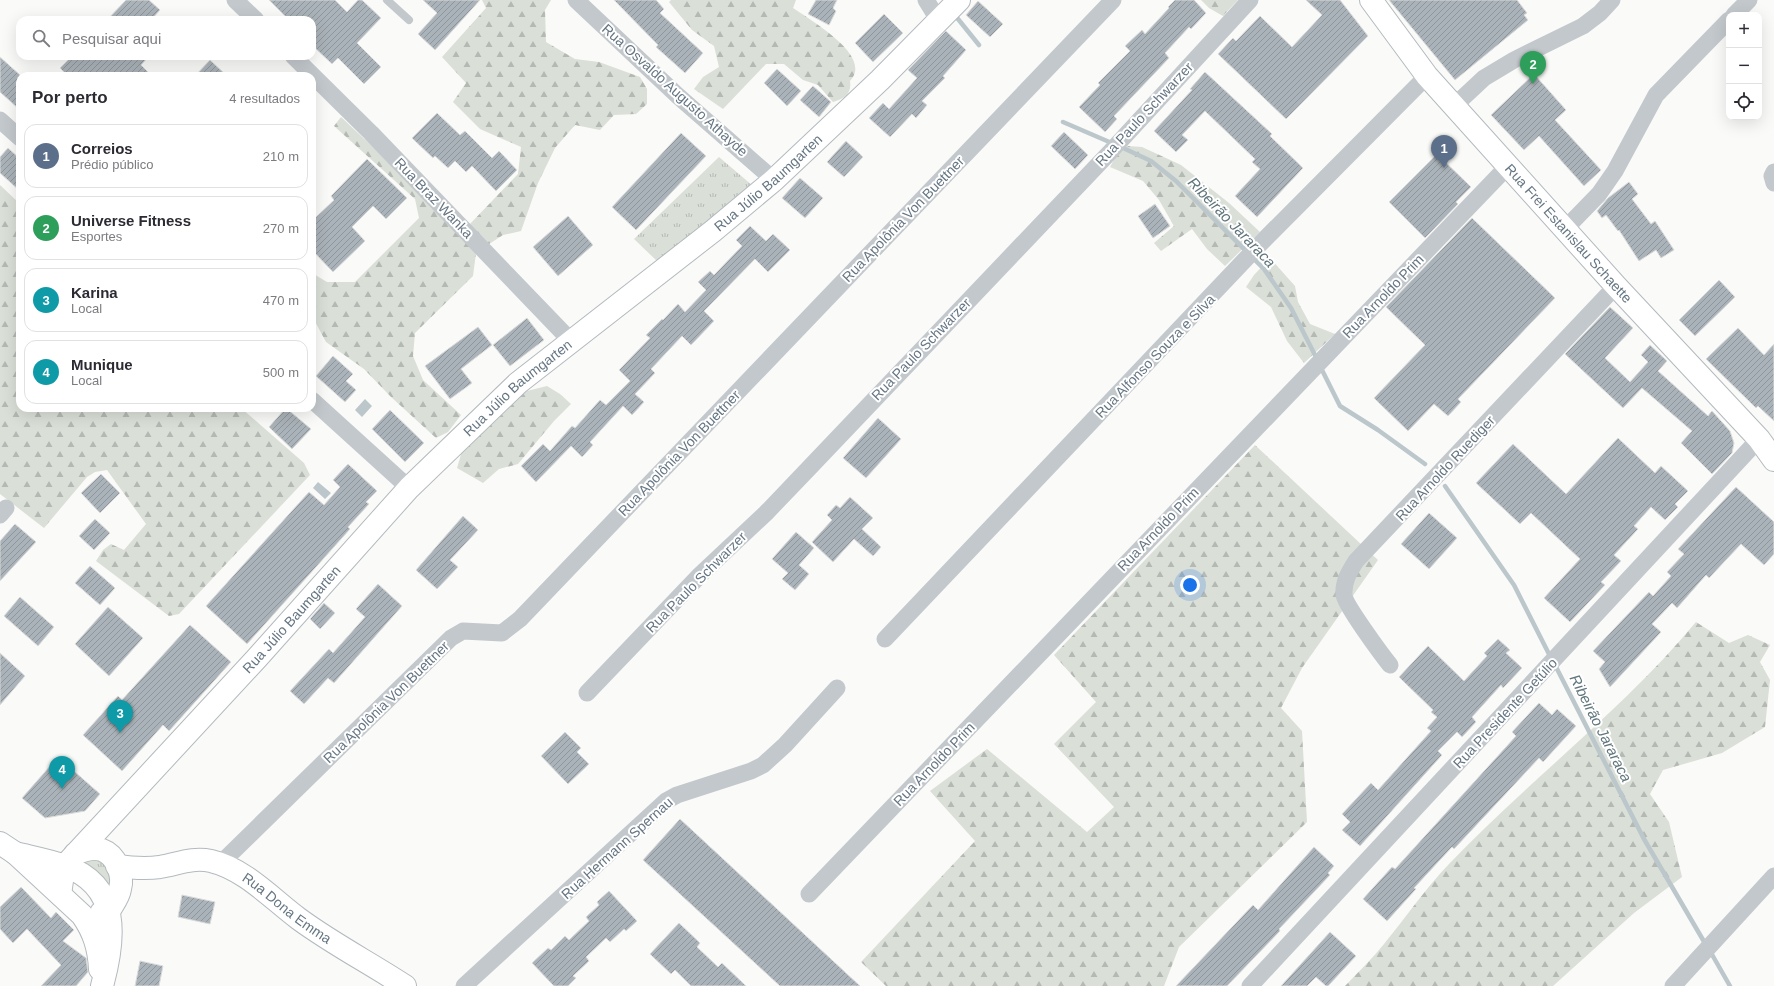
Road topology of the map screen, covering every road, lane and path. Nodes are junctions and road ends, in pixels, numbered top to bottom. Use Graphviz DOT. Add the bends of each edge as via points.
graph roads {
  1 [pos="235,0"];
  2 [pos="387,0"];
  3 [pos="576,0"];
  4 [pos="926,0"];
  5 [pos="1113,0"];
  6 [pos="1250,0"];
  7 [pos="1371,0"];
  8 [pos="1612,0"];
  9 [pos="1749,0"];
  10 [pos="949,10"];
  11 [pos="1737,12"];
  12 [pos="252,16"];
  13 [pos="410,20"];
  14 [pos="1726,23"];
  15 [pos="297,60"];
  16 [pos="309,72"];
  17 [pos="1427,76"];
  18 [pos="316,79"];
  19 [pos="1454,106"];
  20 [pos="0,120"];
  21 [pos="16,134"];
  22 [pos="1508,166"];
  23 [pos="774,180"];
  24 [pos="1565,229"];
  25 [pos="1616,286"];
  26 [pos="572,342"];
  27 [pos="316,404"];
  28 [pos="1759,440"];
  29 [pos="1774,460"];
  30 [pos="409,488"];
  31 [pos="885,639"];
  32 [pos="1390,665"];
  33 [pos="837,688"];
  34 [pos="587,693"];
  35 [pos="112,814"];
  36 [pos="7,848"];
  37 [pos="70,860"];
  38 [pos="113,860"];
  39 [pos="220,864"];
  40 [pos="161,867"];
  41 [pos="1774,876"];
  42 [pos="60,894"];
  43 [pos="809,894"];
  44 [pos="109,911"];
  45 [pos="82,915"];
  46 [pos="101,986"];
  47 [pos="405,986"];
  48 [pos="464,986"];
  49 [pos="1250,986"];
  50 [pos="1673,986"];
  1 -- 12 [label="street"];
  2 -- 13 [label="lane"];
  3 -- 23 [label="street, Rua Osvaldo Augusto Athayde" via="678,96"];
  4 -- 10 [label="street"];
  5 -- 39 [label="street, Rua Apolônia Von Buettner" via="520,619 502,633 463,631 451,638"];
  6 -- 34 [label="street, Rua Paulo Schwarzer" via="1117,144 766,513 700,575"];
  7 -- 17 [label="street, Rua Frei Estanislau Schaette"];
  8 -- 19 [label="street" via="1583,26 1484,78"];
  9 -- 11 [label="street"];
  10 -- 23 [label="street, Rua Júlio Baumgarten" via="880,80"];
  14 -- 24 [label="street" via="1656,95 1616,171 1599,194"];
  15 -- 16 [label="street, Rua Braz Wanka"];
  17 -- 19 [label="street, Rua Frei Estanislau Schaette"];
  17 -- 31 [label="street, Rua Alfonso Souza e Silva" via="1259,245"];
  18 -- 26 [label="street, Rua Braz Wanka"];
  19 -- 22 [label="street, Rua Frei Estanislau Schaette"];
  20 -- 21 [label="street"];
  22 -- 24 [label="street, Rua Frei Estanislau Schaette"];
  22 -- 43 [label="street, Rua Arnoldo Prim"];
  23 -- 26 [label="street, Rua Júlio Baumgarten"];
  24 -- 25 [label="street, Rua Frei Estanislau Schaette"];
  25 -- 28 [label="street, Rua Frei Estanislau Schaette"];
  25 -- 32 [label="street, Rua Arnoldo Ruediger" via="1362,556 1346,577 1344,597 1376,649"];
  26 -- 30 [label="street, Rua Júlio Baumgarten" via="518,384"];
  27 -- 30 [label="street"];
  28 -- 29 [label="street, Rua Frei Estanislau Schaette"];
  28 -- 49 [label="street, Rua Presidente Getúlio"];
  30 -- 35 [label="street, Rua Júlio Baumgarten" via="257,658"];
  33 -- 48 [label="street, Rua Hermann Spernau" via="785,745 763,765 666,801"];
  35 -- 37 [label="street, Rua Júlio Baumgarten"];
  35 -- 38 [label="street, Rua Júlio Baumgarten" via="106,836"];
  36 -- 37 [label="street"];
  36 -- 42 [label="street"];
  37 -- 38 [label="street, Rua Dona Emma" via="92,849 102,850"];
  37 -- 42 [label="street" via="61,883"];
  37 -- 44 [label="street" via="81,874 98,888 105,898"];
  38 -- 40 [label="street, Rua Dona Emma" via="142,868"];
  38 -- 44 [label="street, Rua Júlio Baumgarten" via="120,874 121,888"];
  39 -- 40 [label="street, Rua Dona Emma" via="189,860"];
  39 -- 47 [label="street, Rua Dona Emma" via="238,872 299,919"];
  40 -- 44 [label="street, Rua Dona Emma"];
  41 -- 50 [label="street"];
  42 -- 45 [label="street"];
  44 -- 45 [label="street"];
  44 -- 46 [label="street" via="109,959"];
  45 -- 46 [label="street" via="96,940"];
}
